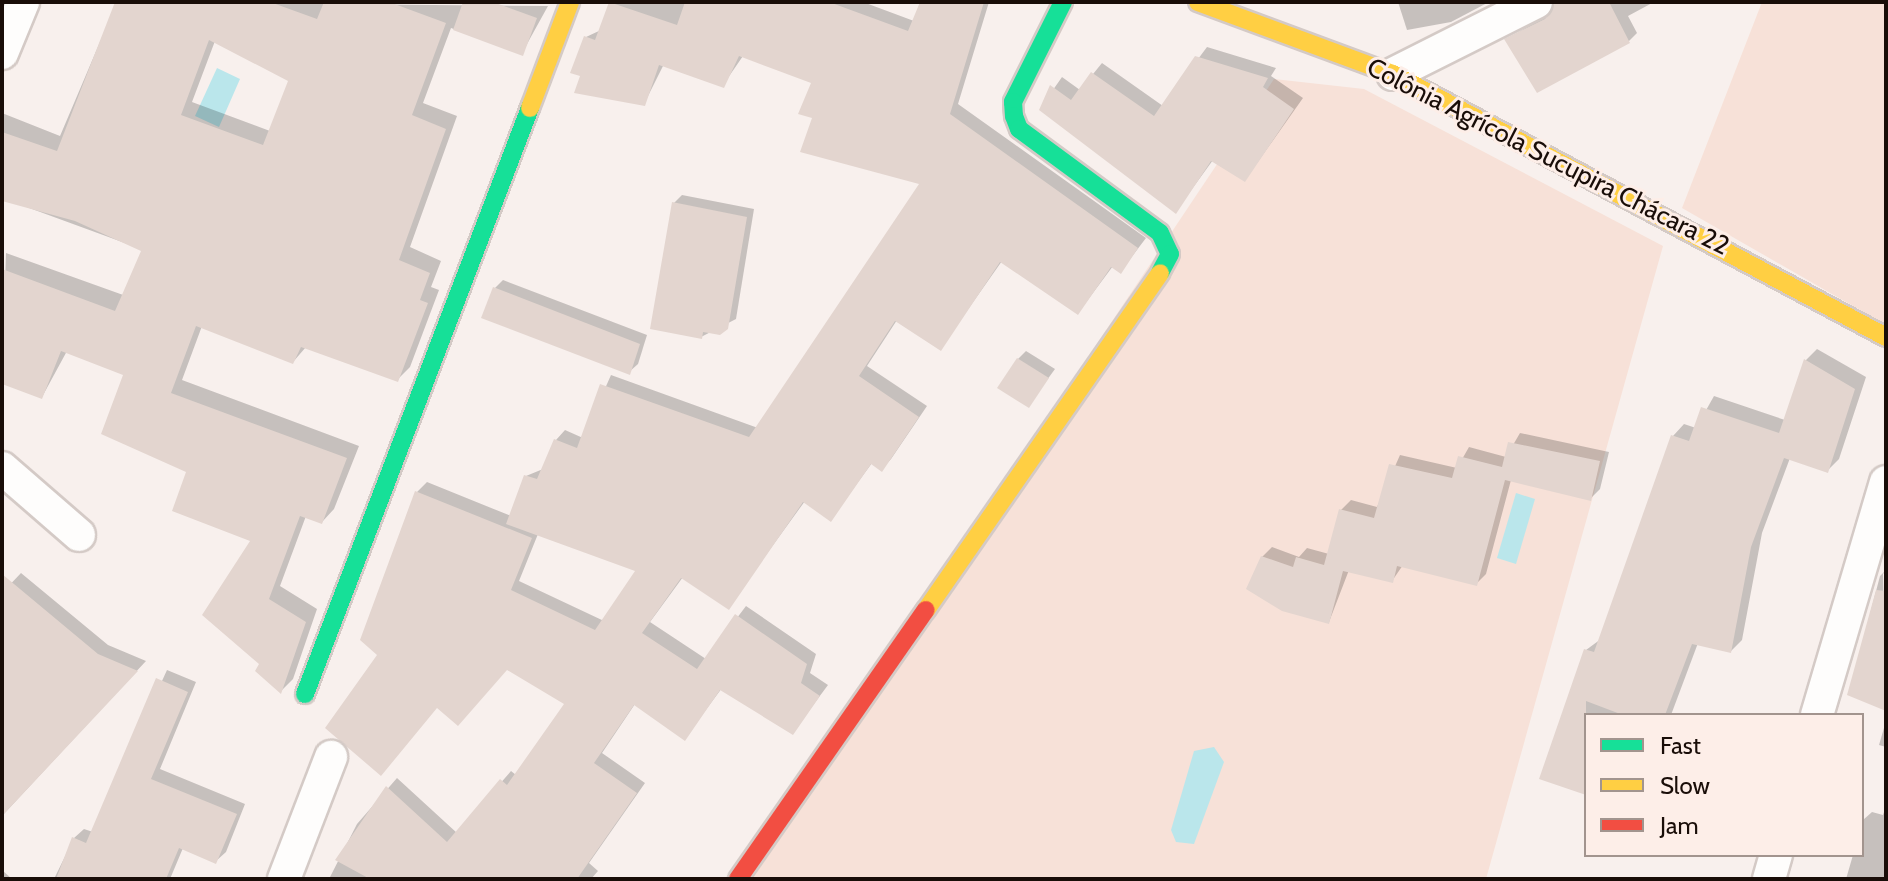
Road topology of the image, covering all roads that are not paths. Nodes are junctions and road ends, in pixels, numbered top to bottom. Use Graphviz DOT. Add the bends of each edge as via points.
graph roads {
  1 [pos="23,2"];
  2 [pos="570,2"];
  3 [pos="1063,2"];
  4 [pos="1198,2"];
  5 [pos="1536,2"];
  6 [pos="2,53"];
  7 [pos="1393,74"];
  8 [pos="1886,337"];
  9 [pos="2,468"];
  10 [pos="1886,482"];
  11 [pos="79,535"];
  12 [pos="305,694"];
  13 [pos="1818,713"];
  14 [pos="331,757"];
  15 [pos="1775,857"];
  16 [pos="284,879"];
  17 [pos="738,879"];
  18 [pos="1769,879"];
  1 -- 6 [label="street"];
  2 -- 12 [label="street"];
  3 -- 17 [label="street" via="1013,102 1019,129 1160,233 1170,254"];
  4 -- 7 [label="street, Colônia Agrícola Sucupira Chácara 22"];
  5 -- 7 [label="street"];
  7 -- 8 [label="street, Colônia Agrícola Sucupira Chácara 22"];
  9 -- 11 [label="street"];
  10 -- 13 [label="street"];
  14 -- 16 [label="street"];
  15 -- 18 [label="street"];
}
